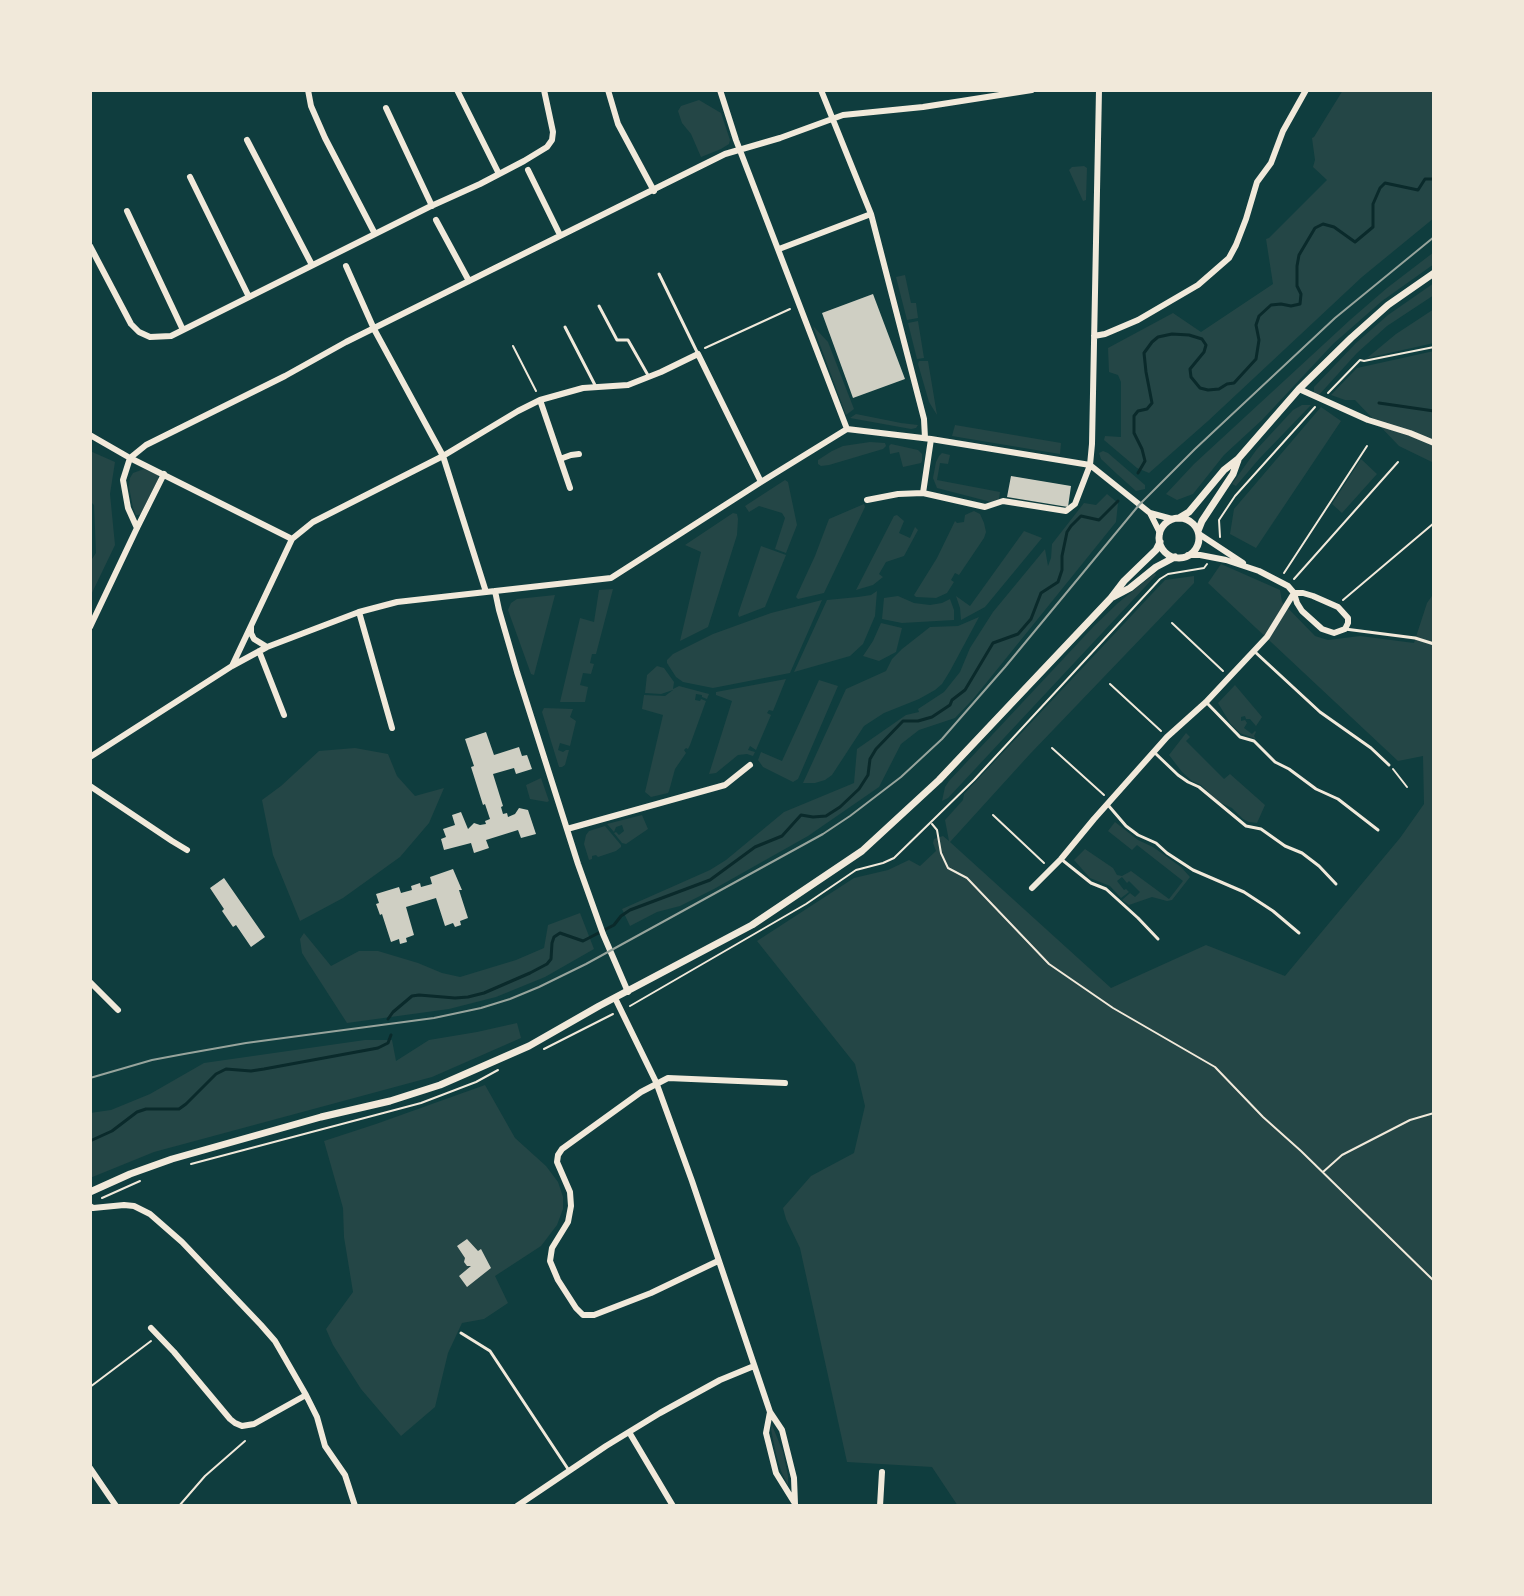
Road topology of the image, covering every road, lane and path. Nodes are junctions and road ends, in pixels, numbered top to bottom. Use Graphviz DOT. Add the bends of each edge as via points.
graph roads {
  1 [pos="308,90"];
  2 [pos="457,90"];
  3 [pos="544,90"];
  4 [pos="608,90"];
  5 [pos="720,90"];
  6 [pos="821,90"];
  7 [pos="1032,90"];
  8 [pos="1099,90"];
  9 [pos="1306,90"];
  10 [pos="386,108"];
  11 [pos="834,119"];
  12 [pos="247,140"];
  13 [pos="740,150"];
  14 [pos="528,170"];
  15 [pos="499,174"];
  16 [pos="190,177"];
  17 [pos="654,191"];
  18 [pos="432,206"];
  19 [pos="127,211"];
  20 [pos="871,214"];
  21 [pos="436,220"];
  22 [pos="375,234"];
  23 [pos="560,235"];
  24 [pos="90,246"];
  25 [pos="779,249"];
  26 [pos="312,265"];
  27 [pos="346,266"];
  28 [pos="1434,273"];
  29 [pos="659,274"];
  30 [pos="469,281"];
  31 [pos="249,297"];
  32 [pos="800,304"];
  33 [pos="599,306"];
  34 [pos="565,327"];
  35 [pos="374,329"];
  36 [pos="183,330"];
  37 [pos="1094,336"];
  38 [pos="513,346"];
  39 [pos="1434,347"];
  40 [pos="698,354"];
  41 [pos="649,377"];
  42 [pos="596,387"];
  43 [pos="1299,389"];
  44 [pos="1324,397"];
  45 [pos="540,400"];
  46 [pos="1316,406"];
  47 [pos="847,429"];
  48 [pos="90,435"];
  49 [pos="928,438"];
  50 [pos="1434,443"];
  51 [pos="1367,446"];
  52 [pos="579,454"];
  53 [pos="443,456"];
  54 [pos="130,458"];
  55 [pos="560,459"];
  56 [pos="1238,459"];
  57 [pos="1398,462"];
  58 [pos="1090,465"];
  59 [pos="164,474"];
  60 [pos="761,482"];
  61 [pos="570,488"];
  62 [pos="923,493"];
  63 [pos="867,500"];
  64 [pos="1150,513"];
  65 [pos="1176,519"];
  66 [pos="1434,523"];
  67 [pos="137,528"];
  68 [pos="1198,532"];
  69 [pos="1160,538"];
  70 [pos="292,539"];
  71 [pos="1220,541"];
  72 [pos="1188,555"];
  73 [pos="1175,557"];
  74 [pos="1209,561"];
  75 [pos="1246,565"];
  76 [pos="1279,581"];
  77 [pos="1288,586"];
  78 [pos="495,591"];
  79 [pos="486,592"];
  80 [pos="1294,593"];
  81 [pos="1111,598"];
  82 [pos="1336,606"];
  83 [pos="359,612"];
  84 [pos="251,622"];
  85 [pos="1172,623"];
  86 [pos="90,627"];
  87 [pos="1345,629"];
  88 [pos="1434,644"];
  89 [pos="263,649"];
  90 [pos="1254,651"];
  91 [pos="232,666"];
  92 [pos="1229,677"];
  93 [pos="1110,684"];
  94 [pos="1206,702"];
  95 [pos="284,715"];
  96 [pos="392,728"];
  97 [pos="1167,737"];
  98 [pos="1052,748"];
  99 [pos="1155,753"];
  100 [pos="90,757"];
  101 [pos="750,765"];
  102 [pos="1389,765"];
  103 [pos="90,786"];
  104 [pos="1407,787"];
  105 [pos="1109,803"];
  106 [pos="993,815"];
  107 [pos="930,822"];
  108 [pos="567,829"];
  109 [pos="1378,830"];
  110 [pos="187,850"];
  111 [pos="1061,859"];
  112 [pos="1051,870"];
  113 [pos="1336,884"];
  114 [pos="1032,888"];
  115 [pos="1299,933"];
  116 [pos="1158,939"];
  117 [pos="90,982"];
  118 [pos="628,992"];
  119 [pos="615,998"];
  120 [pos="642,999"];
  121 [pos="118,1010"];
  122 [pos="612,1015"];
  123 [pos="605,1018"];
  124 [pos="656,1082"];
  125 [pos="785,1083"];
  126 [pos="1434,1113"];
  127 [pos="1322,1173"];
  128 [pos="90,1192"];
  129 [pos="90,1206"];
  130 [pos="718,1261"];
  131 [pos="1434,1281"];
  132 [pos="151,1328"];
  133 [pos="461,1333"];
  134 [pos="158,1335"];
  135 [pos="754,1366"];
  136 [pos="90,1387"];
  137 [pos="306,1395"];
  138 [pos="770,1412"];
  139 [pos="629,1432"];
  140 [pos="245,1441"];
  141 [pos="90,1468"];
  142 [pos="569,1471"];
  143 [pos="882,1472"];
  144 [pos="795,1505"];
  145 [pos="116,1506"];
  146 [pos="179,1506"];
  147 [pos="355,1506"];
  148 [pos="517,1506"];
  149 [pos="673,1506"];
  150 [pos="880,1506"];
  1 -- 22 [label="street" via="325,138"];
  2 -- 15 [label="street"];
  3 -- 15 [label="street" via="552,140"];
  4 -- 17 [label="street" via="618,124"];
  5 -- 13 [label="street"];
  6 -- 11 [label="street"];
  7 -- 11 [label="street"];
  8 -- 37 [label="street"];
  9 -- 37 [label="street" via="1257,182 1229,258 1198,285 1138,320"];
  10 -- 18 [label="street"];
  11 -- 13 [label="street"];
  11 -- 20 [label="street"];
  12 -- 26 [label="street"];
  13 -- 17 [label="street"];
  13 -- 25 [label="street"];
  14 -- 23 [label="street"];
  15 -- 18 [label="street"];
  16 -- 31 [label="street"];
  17 -- 23 [label="street"];
  18 -- 22 [label="street"];
  19 -- 36 [label="street"];
  20 -- 25 [label="street"];
  20 -- 49 [label="street"];
  21 -- 30 [label="street"];
  22 -- 26 [label="street"];
  23 -- 30 [label="street"];
  24 -- 36 [label="street" via="139,332 160,338"];
  25 -- 32 [label="street"];
  26 -- 31 [label="street"];
  27 -- 35 [label="street"];
  28 -- 43 [label="street" via="1374,318"];
  29 -- 40 [label="lane"];
  30 -- 35 [label="street"];
  31 -- 36 [label="street"];
  32 -- 40 [label="path"];
  32 -- 47 [label="street"];
  33 -- 41 [label="lane" via="617,340 628,340"];
  34 -- 42 [label="lane"];
  35 -- 53 [label="street"];
  35 -- 54 [label="street" via="146,445"];
  37 -- 58 [label="street"];
  38 -- 45 [label="path"];
  39 -- 44 [label="path" via="1360,360"];
  40 -- 41 [label="street"];
  40 -- 60 [label="street"];
  41 -- 42 [label="street"];
  42 -- 45 [label="street"];
  43 -- 50 [label="street"];
  43 -- 56 [label="street"];
  45 -- 53 [label="street"];
  45 -- 55 [label="street"];
  46 -- 71 [label="path" via="1235,496 1219,520"];
  47 -- 49 [label="street"];
  47 -- 60 [label="street"];
  48 -- 54 [label="street"];
  49 -- 58 [label="street"];
  49 -- 62 [label="street"];
  51 -- 76 [label="path"];
  52 -- 55 [label="street"];
  53 -- 70 [label="street" via="313,522"];
  53 -- 79 [label="street"];
  54 -- 59 [label="street"];
  54 -- 67 [label="street" via="124,493"];
  55 -- 61 [label="street"];
  56 -- 65 [label="street" via="1189,512"];
  56 -- 68 [label="street"];
  57 -- 77 [label="path"];
  58 -- 62 [label="street" via="1075,504 1066,511 1003,501 985,507"];
  58 -- 64 [label="street"];
  59 -- 67 [label="street"];
  59 -- 70 [label="street"];
  60 -- 78 [label="street" via="611,578"];
  62 -- 63 [label="street"];
  64 -- 65 [label="street"];
  64 -- 69 [label="street"];
  65 -- 68 [label="street" via="1192,522"];
  65 -- 69 [label="street" via="1166,522"];
  66 -- 82 [label="path"];
  67 -- 86 [label="street"];
  68 -- 72 [label="street" via="1198,546"];
  68 -- 75 [label="street"];
  69 -- 73 [label="street" via="1165,551"];
  69 -- 81 [label="street" via="1156,550"];
  70 -- 84 [label="street"];
  72 -- 73 [label="street"];
  72 -- 75 [label="street"];
  73 -- 81 [label="street"];
  74 -- 107 [label="path" via="1204,568 1160,579"];
  75 -- 76 [label="street"];
  76 -- 77 [label="street"];
  77 -- 80 [label="street"];
  78 -- 79 [label="street"];
  78 -- 108 [label="street"];
  79 -- 83 [label="street"];
  80 -- 82 [label="street"];
  80 -- 87 [label="street" via="1302,611 1322,629"];
  80 -- 90 [label="street"];
  81 -- 118 [label="street" via="939,780 870,844 752,925"];
  82 -- 87 [label="street" via="1348,618"];
  83 -- 89 [label="street"];
  83 -- 96 [label="street"];
  84 -- 89 [label="street" via="251,633"];
  84 -- 91 [label="street"];
  85 -- 92 [label="path"];
  87 -- 88 [label="lane"];
  89 -- 91 [label="street"];
  89 -- 95 [label="street"];
  90 -- 92 [label="street"];
  90 -- 102 [label="lane" via="1320,712"];
  91 -- 100 [label="street"];
  92 -- 94 [label="street"];
  93 -- 97 [label="path"];
  94 -- 97 [label="street"];
  94 -- 109 [label="lane" via="1240,737 1254,741 1275,762"];
  97 -- 99 [label="street"];
  98 -- 105 [label="path"];
  99 -- 105 [label="street"];
  99 -- 113 [label="lane" via="1246,826 1302,853"];
  101 -- 108 [label="street" via="725,785"];
  102 -- 104 [label="path"];
  103 -- 110 [label="street"];
  105 -- 111 [label="street"];
  105 -- 115 [label="lane" via="1138,835 1193,870 1244,892"];
  106 -- 112 [label="path"];
  107 -- 120 [label="path" via="888,862 856,870"];
  107 -- 127 [label="path" via="948,868 967,878 1049,964 1215,1067"];
  108 -- 118 [label="street"];
  111 -- 112 [label="street"];
  111 -- 116 [label="lane" via="1106,889"];
  112 -- 114 [label="street"];
  117 -- 121 [label="street"];
  118 -- 119 [label="street"];
  119 -- 124 [label="street"];
  119 -- 128 [label="street" via="529,1046 426,1090 172,1159"];
  122 -- 123 [label="path"];
  124 -- 125 [label="street" via="672,1077"];
  124 -- 130 [label="street"];
  124 -- 130 [label="street" via="562,1149 557,1158 570,1192 571,1213 552,1248 553,1271 576,1308 594,1315"];
  126 -- 127 [label="path" via="1342,1155"];
  127 -- 131 [label="path"];
  129 -- 137 [label="street" via="134,1206 156,1218 275,1341"];
  130 -- 135 [label="street"];
  132 -- 134 [label="street"];
  133 -- 142 [label="lane" via="490,1351"];
  134 -- 136 [label="path"];
  134 -- 137 [label="street" via="230,1419 242,1426"];
  135 -- 138 [label="street"];
  135 -- 139 [label="street"];
  137 -- 147 [label="street"];
  138 -- 144 [label="street" via="782,1430"];
  138 -- 144 [label="street" via="766,1433 776,1473"];
  139 -- 142 [label="street"];
  139 -- 149 [label="street"];
  140 -- 146 [label="path"];
  141 -- 145 [label="street"];
  142 -- 148 [label="street"];
  143 -- 150 [label="street"];
}
